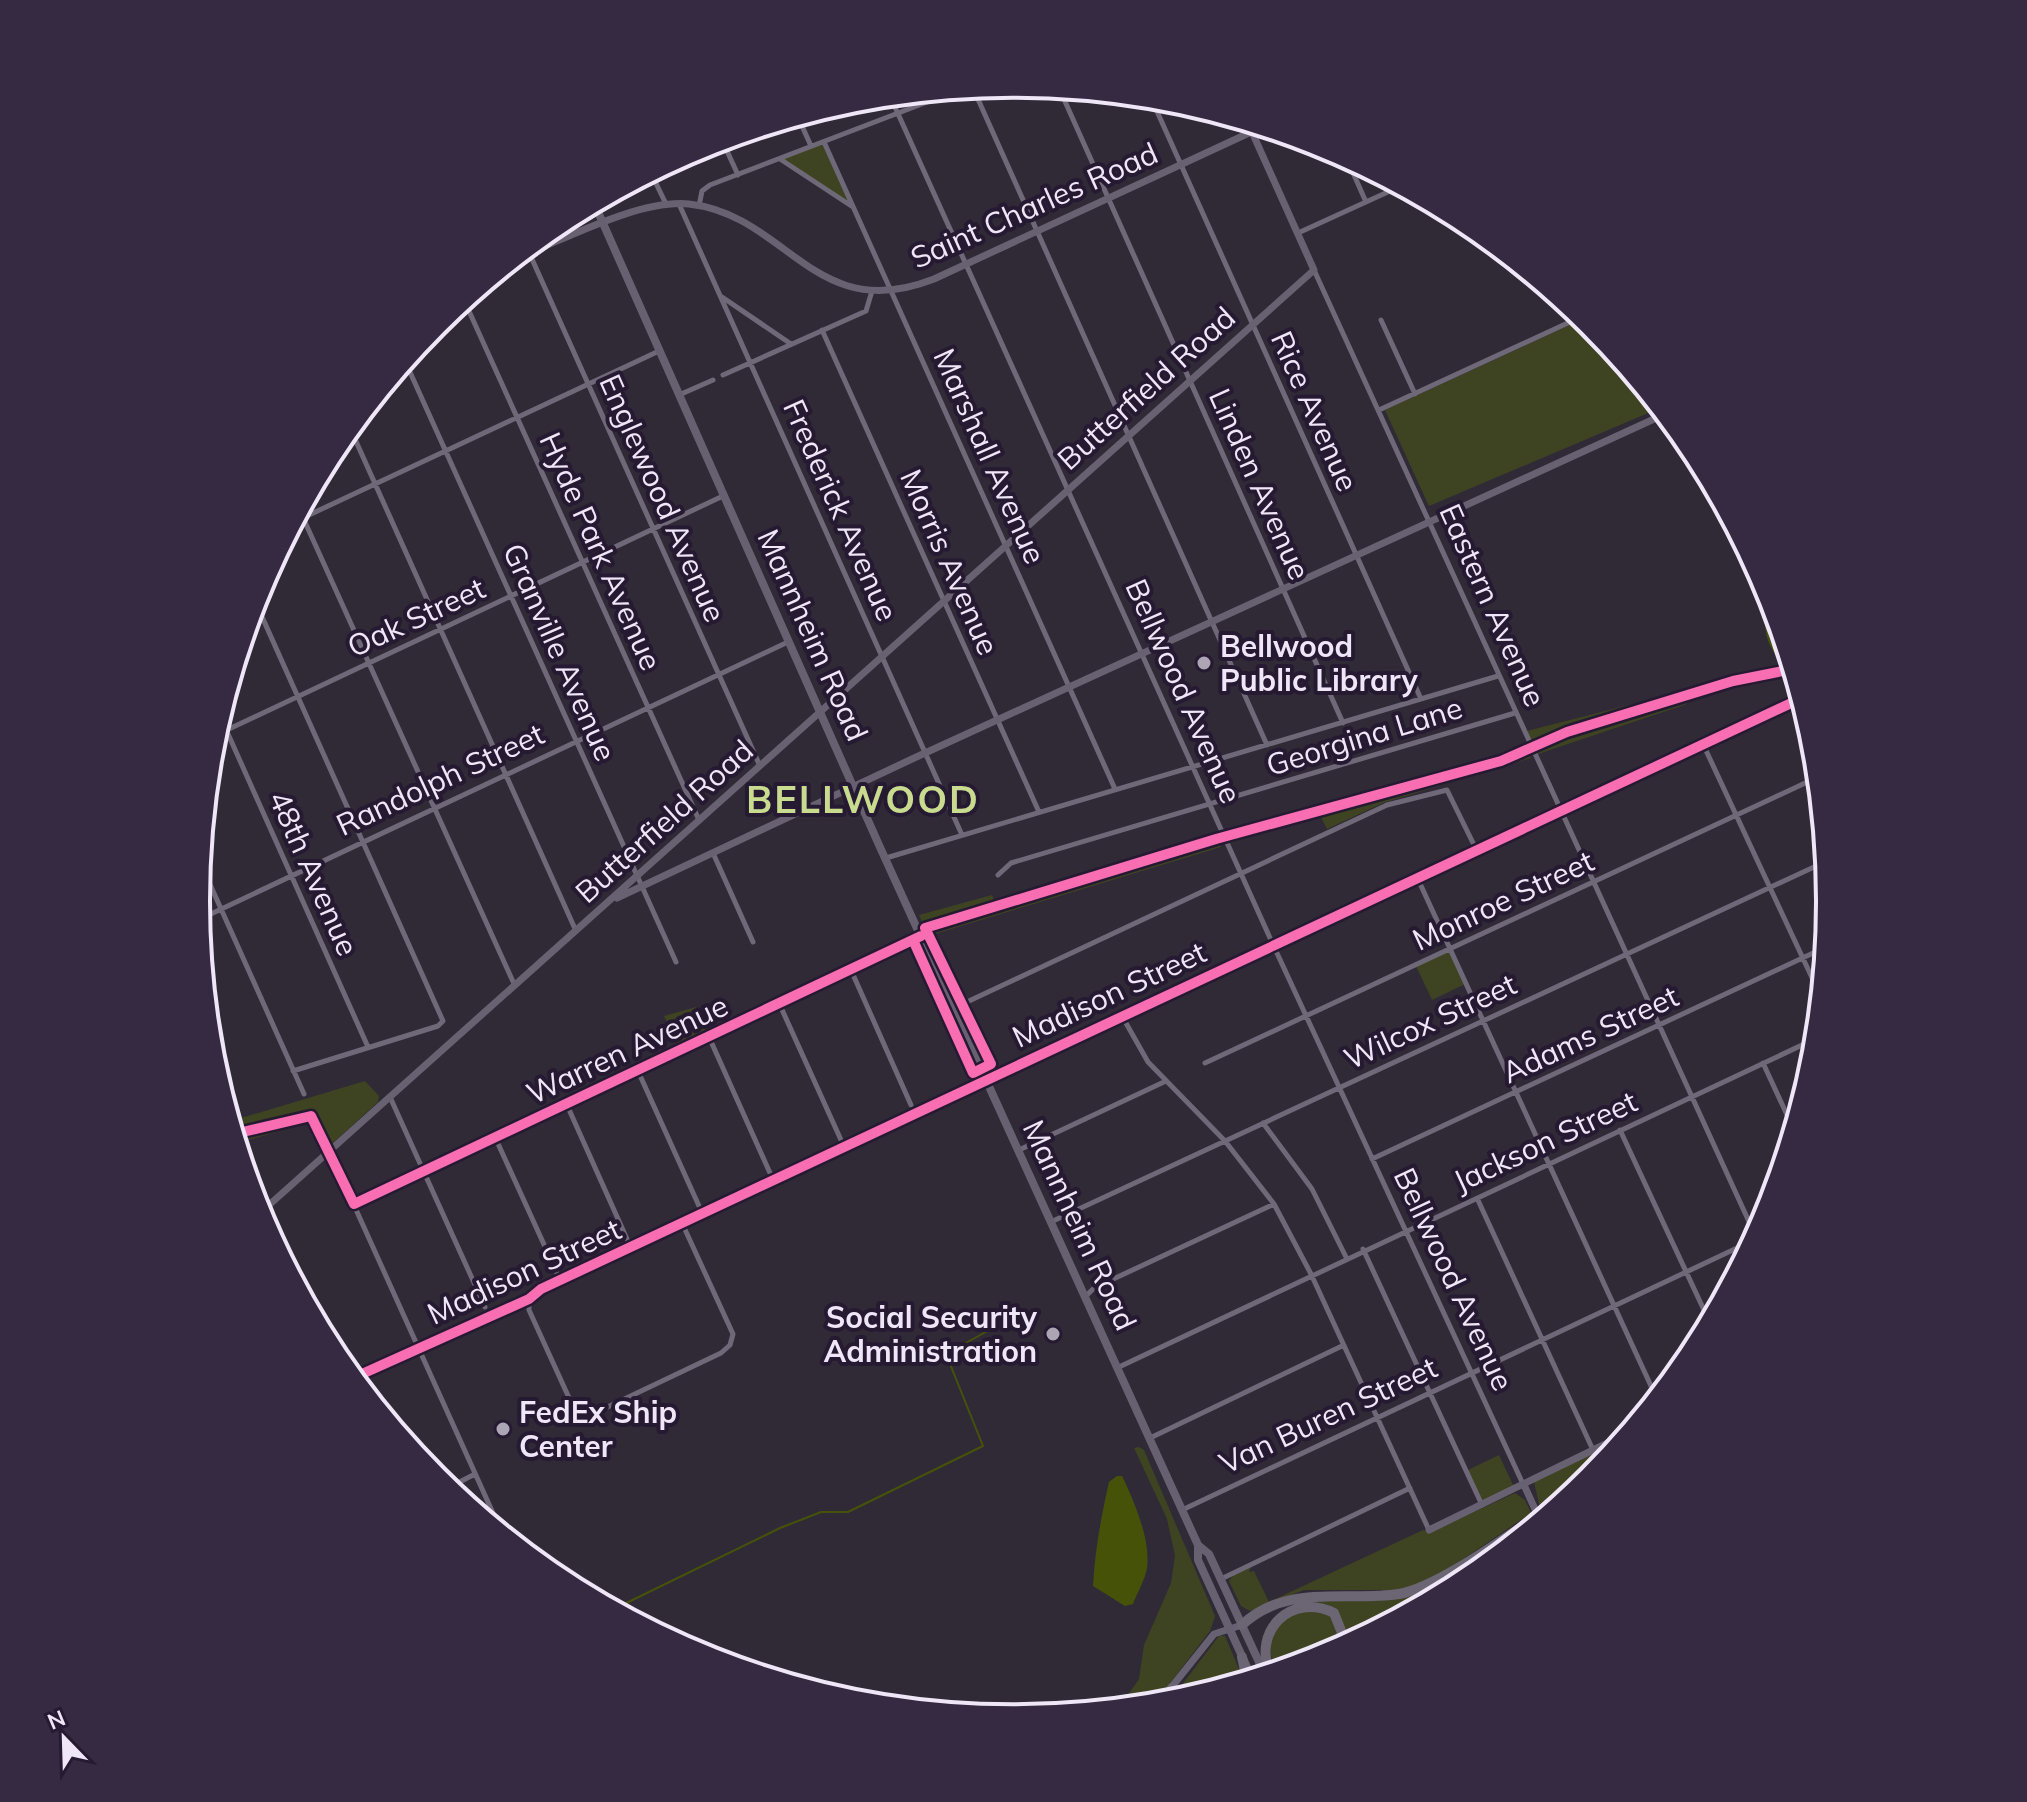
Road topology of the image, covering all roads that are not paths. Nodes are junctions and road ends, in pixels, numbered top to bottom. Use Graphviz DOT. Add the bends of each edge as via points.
graph roads {
  1 [pos="978,99"];
  2 [pos="1065,100"];
  3 [pos="922,104"];
  4 [pos="895,107"];
  5 [pos="1157,111"];
  6 [pos="897,113"];
  7 [pos="802,126"];
  8 [pos="1249,134"];
  9 [pos="1253,135"];
  10 [pos="824,142"];
  11 [pos="811,146"];
  12 [pos="727,151"];
  13 [pos="780,159"];
  14 [pos="1182,165"];
  15 [pos="1354,174"];
  16 [pos="738,175"];
  17 [pos="656,182"];
  18 [pos="1389,192"];
  19 [pos="1110,198"];
  20 [pos="1366,202"];
  21 [pos="666,204"];
  22 [pos="679,204"];
  23 [pos="699,206"];
  24 [pos="854,208"];
  25 [pos="599,214"];
  26 [pos="604,224"];
  27 [pos="1038,232"];
  28 [pos="1298,233"];
  29 [pos="556,241"];
  30 [pos="532,259"];
  31 [pos="967,264"];
  32 [pos="1314,270"];
  33 [pos="872,291"];
  34 [pos="891,291"];
  35 [pos="721,296"];
  36 [pos="469,311"];
  37 [pos="1381,320"];
  38 [pos="1570,322"];
  39 [pos="1253,325"];
  40 [pos="822,330"];
  41 [pos="791,344"];
  42 [pos="659,351"];
  43 [pos="751,362"];
  44 [pos="410,372"];
  45 [pos="723,375"];
  46 [pos="713,380"];
  47 [pos="1191,382"];
  48 [pos="588,383"];
  49 [pos="1415,394"];
  50 [pos="679,395"];
  51 [pos="1379,410"];
  52 [pos="517,417"];
  53 [pos="1655,418"];
  54 [pos="1129,437"];
  55 [pos="356,441"];
  56 [pos="445,450"];
  57 [pos="375,484"];
  58 [pos="1068,490"];
  59 [pos="725,496"];
  60 [pos="310,515"];
  61 [pos="1429,522"];
  62 [pos="305,523"];
  63 [pos="653,529"];
  64 [pos="1006,547"];
  65 [pos="1356,556"];
  66 [pos="582,563"];
  67 [pos="1283,589"];
  68 [pos="511,596"];
  69 [pos="944,602"];
  70 [pos="263,618"];
  71 [pos="1211,623"];
  72 [pos="440,630"];
  73 [pos="789,642"];
  74 [pos="1142,654"];
  75 [pos="883,657"];
  76 [pos="371,663"];
  77 [pos="718,673"];
  78 [pos="1498,676"];
  79 [pos="1070,687"];
  80 [pos="299,696"];
  81 [pos="1421,699"];
  82 [pos="1791,703"];
  83 [pos="646,707"];
  84 [pos="821,713"];
  85 [pos="1515,713"];
  86 [pos="998,721"];
  87 [pos="1343,723"];
  88 [pos="230,728"];
  89 [pos="228,735"];
  90 [pos="576,740"];
  91 [pos="1703,744"];
  92 [pos="1267,745"];
  93 [pos="926,754"];
  94 [pos="760,766"];
  95 [pos="1192,767"];
  96 [pos="505,774"];
  97 [pos="1808,782"];
  98 [pos="854,788"];
  99 [pos="1115,789"];
  100 [pos="1210,805"];
  101 [pos="433,808"];
  102 [pos="1560,811"];
  103 [pos="1039,812"];
  104 [pos="1736,816"];
  105 [pos="699,820"];
  106 [pos="962,835"];
  107 [pos="362,840"];
  108 [pos="1476,849"];
  109 [pos="713,853"];
  110 [pos="886,859"];
  111 [pos="1815,866"];
  112 [pos="291,874"];
  113 [pos="1241,874"];
  114 [pos="998,875"];
  115 [pos="637,876"];
  116 [pos="1417,877"];
  117 [pos="1593,883"];
  118 [pos="211,886"];
  119 [pos="641,886"];
  120 [pos="1769,887"];
  121 [pos="611,901"];
  122 [pos="220,908"];
  123 [pos="210,913"];
  124 [pos="576,932"];
  125 [pos="921,936"];
  126 [pos="753,942"];
  127 [pos="1273,944"];
  128 [pos="1450,949"];
  129 [pos="1815,952"];
  130 [pos="1626,955"];
  131 [pos="1803,958"];
  132 [pos="676,962"];
  133 [pos="851,970"];
  134 [pos="1813,979"];
  135 [pos="515,986"];
  136 [pos="779,1003"];
  137 [pos="953,1008"];
  138 [pos="1121,1015"];
  139 [pos="1306,1016"];
  140 [pos="1483,1020"];
  141 [pos="1659,1026"];
  142 [pos="709,1037"];
  143 [pos="1803,1044"];
  144 [pos="368,1047"];
  145 [pos="1205,1063"];
  146 [pos="1763,1063"];
  147 [pos="293,1071"];
  148 [pos="638,1071"];
  149 [pos="986,1079"];
  150 [pos="1166,1081"];
  151 [pos="1339,1088"];
  152 [pos="1516,1093"];
  153 [pos="304,1094"];
  154 [pos="390,1097"];
  155 [pos="1692,1097"];
  156 [pos="567,1105"];
  157 [pos="911,1105"];
  158 [pos="1787,1115"];
  159 [pos="1263,1123"];
  160 [pos="1620,1130"];
  161 [pos="495,1137"];
  162 [pos="841,1140"];
  163 [pos="1225,1141"];
  164 [pos="1019,1150"];
  165 [pos="330,1152"];
  166 [pos="1372,1159"];
  167 [pos="1549,1164"];
  168 [pos="425,1170"];
  169 [pos="770,1173"];
  170 [pos="1477,1198"];
  171 [pos="270,1204"];
  172 [pos="354,1204"];
  173 [pos="1274,1204"];
  174 [pos="699,1206"];
  175 [pos="1053,1221"];
  176 [pos="682,1222"];
  177 [pos="1748,1223"];
  178 [pos="1405,1231"];
  179 [pos="627,1239"];
  180 [pos="1738,1246"];
  181 [pos="1363,1249"];
  182 [pos="1346,1257"];
  183 [pos="1687,1271"];
  184 [pos="557,1273"];
  185 [pos="1311,1274"];
  186 [pos="1087,1295"];
  187 [pos="529,1299"];
  188 [pos="1614,1305"];
  189 [pos="485,1307"];
  190 [pos="1704,1310"];
  191 [pos="1543,1339"];
  192 [pos="1344,1345"];
  193 [pos="417,1348"];
  194 [pos="1119,1367"];
  195 [pos="1471,1372"];
  196 [pos="364,1373"];
  197 [pos="1652,1388"];
  198 [pos="1429,1392"];
  199 [pos="1377,1417"];
  200 [pos="1150,1439"];
  201 [pos="1603,1445"];
  202 [pos="1593,1450"];
  203 [pos="475,1474"];
  204 [pos="460,1482"];
  205 [pos="1524,1485"];
  206 [pos="1410,1488"];
  207 [pos="1482,1505"];
  208 [pos="1182,1510"];
  209 [pos="1536,1511"];
  210 [pos="492,1512"];
  211 [pos="1429,1530"];
  212 [pos="1510,1532"];
  213 [pos="1198,1545"];
  214 [pos="1221,1579"];
  215 [pos="1242,1625"];
  216 [pos="1230,1630"];
  217 [pos="1342,1633"];
  218 [pos="1242,1657"];
  219 [pos="1267,1663"];
  220 [pos="1263,1664"];
  221 [pos="1246,1669"];
  222 [pos="1172,1688"];
  1 -- 27 [label="street"];
  2 -- 19 [label="street, Linden Avenue"];
  3 -- 6 [label="street"];
  4 -- 6 [label="street, Bellwood Avenue"];
  5 -- 14 [label="street, Rice Avenue"];
  6 -- 10 [label="street"];
  6 -- 31 [label="street, Bellwood Avenue"];
  7 -- 11 [label="street"];
  8 -- 14 [label="main road, Saint Charles Road"];
  9 -- 28 [label="main road, Eastern Avenue"];
  10 -- 11 [label="street"];
  10 -- 24 [label="street, Marshall Avenue"];
  11 -- 13 [label="street"];
  12 -- 16 [label="street"];
  13 -- 16 [label="street"];
  13 -- 24 [label="street"];
  14 -- 19 [label="main road, Saint Charles Road"];
  14 -- 39 [label="street, Rice Avenue"];
  15 -- 20 [label="street"];
  16 -- 23 [label="street" via="704,189"];
  17 -- 21 [label="street"];
  18 -- 20 [label="street"];
  19 -- 27 [label="main road, Saint Charles Road"];
  19 -- 47 [label="street, Linden Avenue"];
  20 -- 28 [label="street"];
  21 -- 22 [label="main road, Saint Charles Road"];
  21 -- 26 [label="main road, Saint Charles Road"];
  22 -- 23 [label="main road, Saint Charles Road"];
  22 -- 35 [label="street, Frederick Avenue"];
  23 -- 33 [label="main road, Saint Charles Road" via="738,219 835,283"];
  24 -- 34 [label="street, Marshall Avenue"];
  25 -- 26 [label="main road, Mannheim Road"];
  26 -- 29 [label="main road, Saint Charles Road"];
  26 -- 42 [label="main road, Mannheim Road"];
  27 -- 31 [label="main road, Saint Charles Road"];
  27 -- 54 [label="street"];
  28 -- 32 [label="main road, Eastern Avenue"];
  30 -- 48 [label="street, Englewood Avenue"];
  31 -- 34 [label="main road, Saint Charles Road"];
  31 -- 58 [label="street, Bellwood Avenue"];
  32 -- 39 [label="main road, Butterfield Road"];
  32 -- 51 [label="street, Eastern Avenue"];
  33 -- 34 [label="main road, Saint Charles Road"];
  33 -- 40 [label="street" via="866,311"];
  34 -- 64 [label="street, Marshall Avenue"];
  35 -- 41 [label="street"];
  35 -- 43 [label="street, Frederick Avenue"];
  36 -- 52 [label="street, Hyde Park Avenue"];
  37 -- 49 [label="street"];
  38 -- 49 [label="street"];
  39 -- 47 [label="main road, Butterfield Road"];
  39 -- 65 [label="street, Rice Avenue"];
  40 -- 41 [label="street"];
  40 -- 69 [label="street, Morris Avenue"];
  41 -- 43 [label="street"];
  42 -- 48 [label="street"];
  42 -- 50 [label="main road, Mannheim Road"];
  43 -- 45 [label="street"];
  43 -- 75 [label="street, Frederick Avenue"];
  44 -- 56 [label="street, Granville Avenue"];
  46 -- 50 [label="street"];
  47 -- 54 [label="main road, Butterfield Road"];
  47 -- 67 [label="street, Linden Avenue"];
  48 -- 52 [label="street"];
  48 -- 63 [label="street, Englewood Avenue"];
  49 -- 51 [label="street"];
  50 -- 59 [label="main road, Mannheim Road"];
  51 -- 61 [label="street, Eastern Avenue"];
  52 -- 56 [label="street"];
  52 -- 66 [label="street, Hyde Park Avenue"];
  53 -- 61 [label="main road"];
  54 -- 58 [label="main road, Butterfield Road"];
  54 -- 71 [label="street"];
  55 -- 57 [label="street"];
  56 -- 57 [label="street"];
  56 -- 68 [label="street, Granville Avenue"];
  57 -- 60 [label="street"];
  57 -- 72 [label="street"];
  58 -- 64 [label="main road, Butterfield Road"];
  58 -- 74 [label="street, Bellwood Avenue"];
  59 -- 63 [label="street, Oak Street"];
  59 -- 73 [label="main road, Mannheim Road"];
  61 -- 65 [label="main road"];
  61 -- 78 [label="street, Eastern Avenue"];
  62 -- 76 [label="street"];
  63 -- 66 [label="street, Oak Street"];
  63 -- 77 [label="street, Englewood Avenue"];
  64 -- 69 [label="main road, Butterfield Road"];
  64 -- 79 [label="street, Marshall Avenue"];
  65 -- 67 [label="main road"];
  65 -- 81 [label="street, Rice Avenue"];
  66 -- 68 [label="street, Oak Street"];
  66 -- 83 [label="street, Hyde Park Avenue"];
  67 -- 71 [label="main road"];
  67 -- 87 [label="street, Linden Avenue"];
  68 -- 72 [label="street, Oak Street"];
  68 -- 90 [label="street, Granville Avenue"];
  69 -- 75 [label="main road, Butterfield Road"];
  69 -- 86 [label="street, Morris Avenue"];
  70 -- 80 [label="street"];
  71 -- 74 [label="main road"];
  71 -- 92 [label="street"];
  72 -- 76 [label="street, Oak Street"];
  72 -- 96 [label="street"];
  73 -- 77 [label="street, Randolph Street"];
  73 -- 84 [label="main road, Mannheim Road"];
  74 -- 79 [label="main road"];
  74 -- 95 [label="street, Bellwood Avenue"];
  75 -- 84 [label="main road, Butterfield Road"];
  75 -- 93 [label="street, Frederick Avenue"];
  76 -- 80 [label="street, Oak Street"];
  76 -- 101 [label="street"];
  77 -- 83 [label="street, Randolph Street"];
  77 -- 94 [label="street, Englewood Avenue"];
  78 -- 81 [label="street"];
  78 -- 85 [label="street, Eastern Avenue"];
  79 -- 86 [label="main road"];
  79 -- 99 [label="street, Marshall Avenue"];
  80 -- 88 [label="street, Oak Street"];
  80 -- 107 [label="street"];
  81 -- 87 [label="street"];
  82 -- 91 [label="main road, Madison Street"];
  83 -- 90 [label="street, Randolph Street"];
  83 -- 105 [label="street, Hyde Park Avenue"];
  84 -- 94 [label="main road, Butterfield Road"];
  84 -- 98 [label="main road, Mannheim Road"];
  85 -- 100 [label="street, Georgina Lane"];
  85 -- 102 [label="street, Eastern Avenue"];
  86 -- 93 [label="main road"];
  86 -- 103 [label="street, Morris Avenue"];
  87 -- 92 [label="street"];
  89 -- 112 [label="street, 48th Avenue"];
  90 -- 96 [label="street, Randolph Street"];
  90 -- 115 [label="street, Granville Avenue"];
  91 -- 102 [label="main road, Madison Street"];
  91 -- 104 [label="street"];
  92 -- 95 [label="street"];
  93 -- 98 [label="main road"];
  93 -- 106 [label="street, Frederick Avenue"];
  94 -- 105 [label="main road, Butterfield Road"];
  95 -- 99 [label="street"];
  95 -- 100 [label="street, Bellwood Avenue"];
  96 -- 101 [label="street, Randolph Street"];
  96 -- 124 [label="street"];
  97 -- 104 [label="street, Monroe Street"];
  98 -- 109 [label="main road"];
  98 -- 110 [label="main road, Mannheim Road"];
  99 -- 103 [label="street"];
  100 -- 113 [label="street, Bellwood Avenue"];
  100 -- 114 [label="street, Georgina Lane" via="1011,863"];
  101 -- 107 [label="street, Randolph Street"];
  101 -- 135 [label="street"];
  102 -- 108 [label="main road, Madison Street"];
  102 -- 117 [label="street, Eastern Avenue"];
  103 -- 106 [label="street"];
  104 -- 117 [label="street, Monroe Street"];
  104 -- 120 [label="street"];
  105 -- 115 [label="main road, Butterfield Road"];
  106 -- 110 [label="street"];
  107 -- 112 [label="street, Randolph Street"];
  107 -- 144 [label="street" via="442,1024"];
  108 -- 113 [label="street" via="1451,793 1439,790 1387,805"];
  108 -- 116 [label="main road, Madison Street"];
  109 -- 119 [label="main road"];
  109 -- 126 [label="street"];
  110 -- 125 [label="main road, Mannheim Road"];
  111 -- 120 [label="street, Wilcox Street"];
  112 -- 122 [label="street, Randolph Street"];
  112 -- 144 [label="street, 48th Avenue"];
  113 -- 127 [label="street, Bellwood Avenue"];
  113 -- 137 [label="street"];
  115 -- 119 [label="street, Granville Avenue"];
  115 -- 121 [label="main road, Butterfield Road"];
  116 -- 127 [label="main road, Madison Street"];
  116 -- 128 [label="street"];
  117 -- 128 [label="street, Monroe Street"];
  117 -- 130 [label="street, Eastern Avenue"];
  118 -- 122 [label="street"];
  119 -- 121 [label="main road"];
  119 -- 132 [label="street, Granville Avenue"];
  120 -- 130 [label="street, Wilcox Street"];
  120 -- 131 [label="street"];
  121 -- 124 [label="main road, Butterfield Road"];
  122 -- 123 [label="street, Randolph Street"];
  122 -- 147 [label="street"];
  124 -- 135 [label="main road, Butterfield Road"];
  125 -- 133 [label="street, Warren Avenue"];
  125 -- 137 [label="main road, Mannheim Road"];
  127 -- 138 [label="main road, Madison Street"];
  127 -- 139 [label="street, Bellwood Avenue"];
  128 -- 139 [label="street, Monroe Street"];
  128 -- 140 [label="street"];
  129 -- 131 [label="street, Adams Street"];
  130 -- 140 [label="street, Wilcox Street"];
  130 -- 141 [label="street, Eastern Avenue"];
  131 -- 134 [label="street"];
  131 -- 141 [label="street, Adams Street"];
  133 -- 136 [label="street, Warren Avenue"];
  133 -- 157 [label="street"];
  135 -- 154 [label="main road, Butterfield Road"];
  136 -- 142 [label="street, Warren Avenue"];
  136 -- 162 [label="street"];
  137 -- 149 [label="main road, Mannheim Road"];
  138 -- 149 [label="main road, Madison Street"];
  138 -- 150 [label="street" via="1138,1050"];
  139 -- 145 [label="street, Monroe Street"];
  139 -- 151 [label="street, Bellwood Avenue"];
  140 -- 151 [label="street, Wilcox Street"];
  140 -- 152 [label="street"];
  141 -- 152 [label="street, Adams Street"];
  141 -- 155 [label="street, Eastern Avenue"];
  142 -- 148 [label="street, Warren Avenue"];
  142 -- 169 [label="street"];
  143 -- 146 [label="street, Jackson Street"];
  144 -- 147 [label="street"];
  146 -- 155 [label="street, Jackson Street"];
  146 -- 158 [label="street"];
  147 -- 153 [label="street"];
  148 -- 156 [label="street, Warren Avenue"];
  148 -- 174 [label="street"];
  149 -- 164 [label="main road, Mannheim Road"];
  149 -- 176 [label="main road, Madison Street"];
  150 -- 163 [label="street"];
  150 -- 164 [label="street"];
  151 -- 159 [label="street, Wilcox Street"];
  151 -- 166 [label="street, Bellwood Avenue"];
  152 -- 166 [label="street, Adams Street"];
  152 -- 167 [label="street"];
  154 -- 165 [label="main road, Butterfield Road"];
  154 -- 168 [label="street"];
  155 -- 160 [label="street, Jackson Street"];
  155 -- 177 [label="street, Eastern Avenue"];
  156 -- 161 [label="street, Warren Avenue"];
  156 -- 179 [label="street"];
  159 -- 163 [label="street, Wilcox Street"];
  159 -- 182 [label="street" via="1312,1189"];
  160 -- 167 [label="street, Jackson Street"];
  160 -- 183 [label="street"];
  161 -- 168 [label="street, Warren Avenue"];
  161 -- 184 [label="street"];
  163 -- 173 [label="street"];
  163 -- 175 [label="street, Wilcox Street"];
  164 -- 175 [label="main road, Mannheim Road"];
  165 -- 171 [label="main road, Butterfield Road"];
  165 -- 172 [label="street"];
  166 -- 178 [label="street, Bellwood Avenue"];
  167 -- 170 [label="street, Jackson Street"];
  167 -- 188 [label="street"];
  168 -- 172 [label="street, Warren Avenue"];
  168 -- 189 [label="street"];
  170 -- 178 [label="street, Jackson Street"];
  170 -- 191 [label="street"];
  172 -- 193 [label="street"];
  173 -- 185 [label="street"];
  173 -- 186 [label="street"];
  175 -- 186 [label="main road, Mannheim Road"];
  176 -- 187 [label="main road, Madison Street"];
  176 -- 187 [label="street" via="732,1330 732,1342 721,1353 595,1413 580,1412 535,1323"];
  178 -- 181 [label="street, Jackson Street"];
  178 -- 195 [label="street, Bellwood Avenue"];
  180 -- 183 [label="street, Van Buren Street"];
  181 -- 182 [label="street, Jackson Street"];
  181 -- 198 [label="street"];
  182 -- 185 [label="street, Jackson Street"];
  183 -- 188 [label="street, Van Buren Street"];
  183 -- 190 [label="street"];
  185 -- 192 [label="street"];
  185 -- 194 [label="street, Jackson Street"];
  186 -- 194 [label="main road, Mannheim Road"];
  187 -- 193 [label="main road, Madison Street"];
  188 -- 191 [label="street, Van Buren Street"];
  188 -- 197 [label="street"];
  191 -- 195 [label="street, Van Buren Street"];
  191 -- 202 [label="street"];
  192 -- 199 [label="street"];
  192 -- 200 [label="street"];
  193 -- 196 [label="street, Madison Street"];
  193 -- 203 [label="street"];
  194 -- 200 [label="main road, Mannheim Road"];
  195 -- 198 [label="street, Van Buren Street"];
  195 -- 205 [label="street, Bellwood Avenue"];
  198 -- 199 [label="street, Van Buren Street"];
  198 -- 207 [label="street"];
  199 -- 206 [label="street"];
  199 -- 208 [label="street, Van Buren Street"];
  200 -- 208 [label="main road, Mannheim Road"];
  201 -- 202 [label="main road"];
  202 -- 205 [label="main road"];
  203 -- 204 [label="street"];
  203 -- 210 [label="street"];
  205 -- 207 [label="main road"];
  205 -- 209 [label="main road, Bellwood Avenue"];
  206 -- 211 [label="street"];
  206 -- 214 [label="street"];
  207 -- 211 [label="main road"];
  208 -- 213 [label="main road, Mannheim Road"];
  212 -- 215 [label="highway" via="1418,1589 1302,1596"];
  213 -- 214 [label="main road, Mannheim Road" via="1209,1554"];
  213 -- 216 [label="main road, Mannheim Road" via="1198,1560"];
  214 -- 215 [label="main road, Mannheim Road"];
  215 -- 216 [label="main road"];
  215 -- 220 [label="main road, Mannheim Road"];
  216 -- 218 [label="main road, Mannheim Road"];
  216 -- 222 [label="main road" via="1214,1634"];
  217 -- 219 [label="highway" via="1334,1613 1317,1606 1297,1608 1279,1618 1267,1635"];
  218 -- 221 [label="highway"];
}
